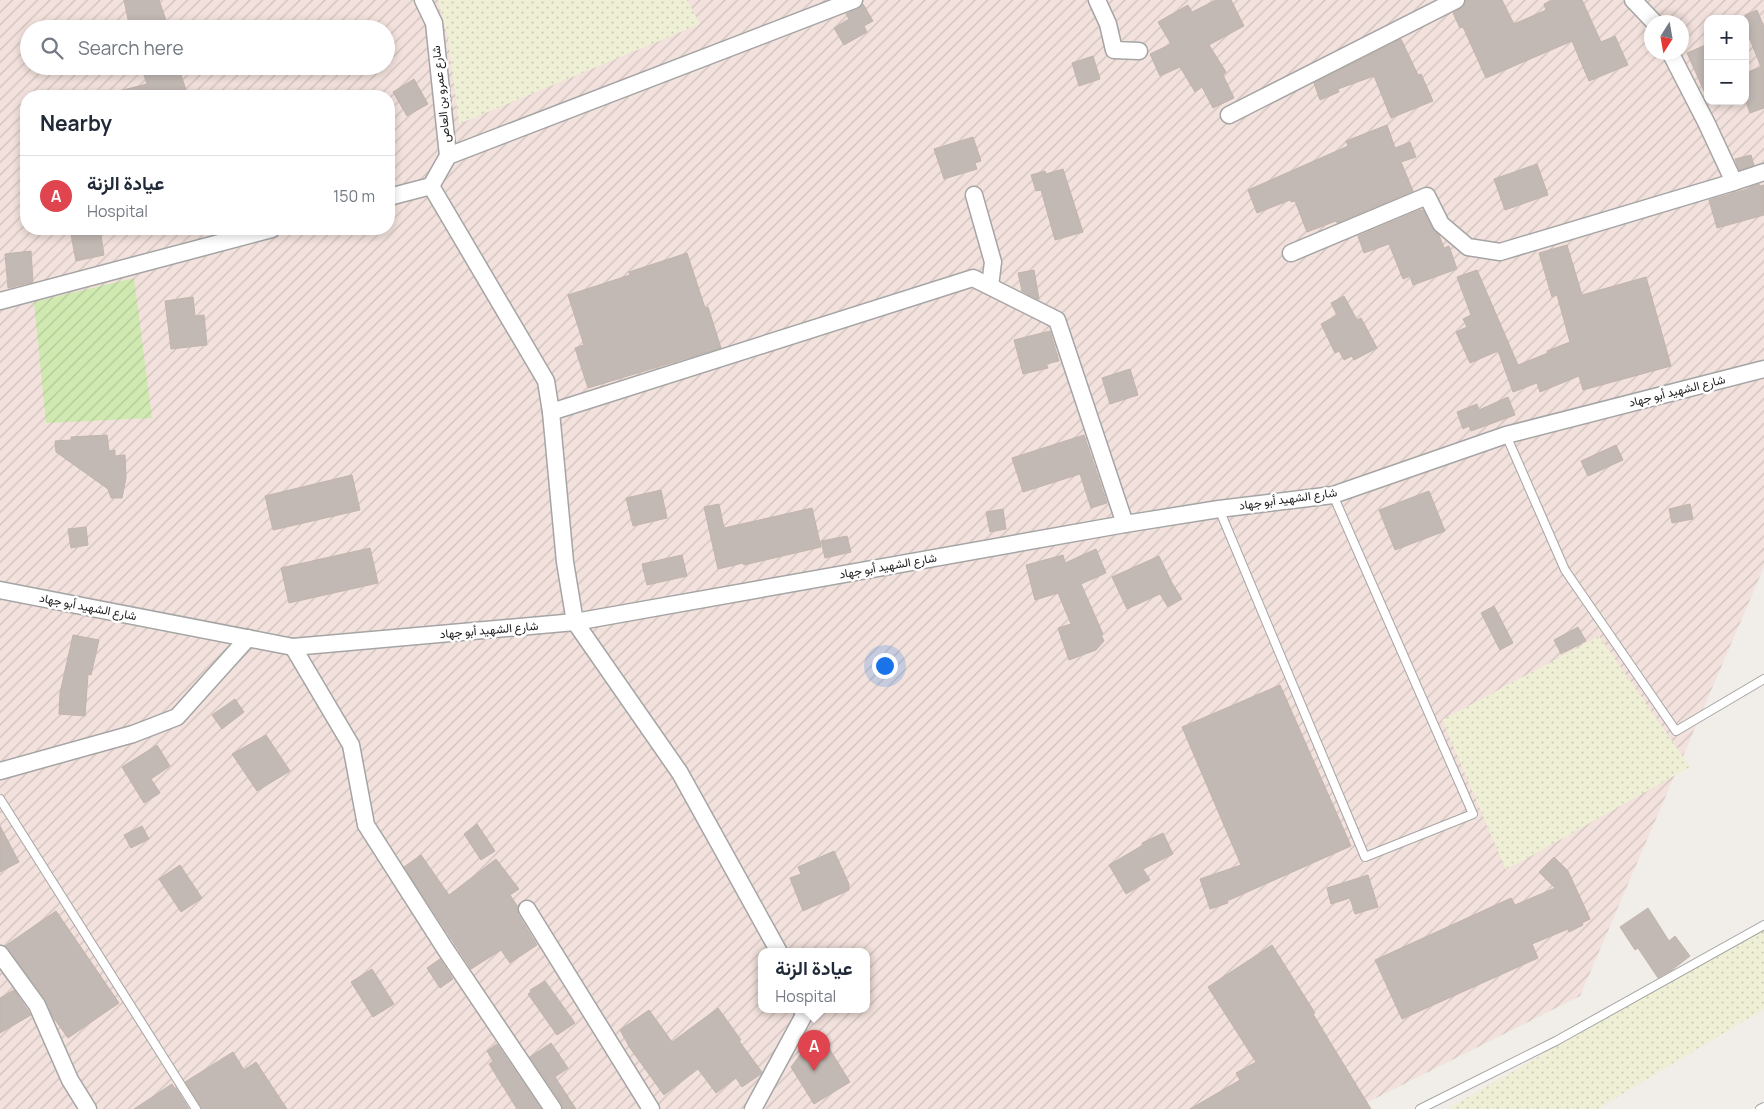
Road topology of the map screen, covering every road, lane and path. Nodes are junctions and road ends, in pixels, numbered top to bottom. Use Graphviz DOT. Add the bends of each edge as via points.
graph roads {
  1 [pos="424,0"];
  2 [pos="854,0"];
  3 [pos="1097,0"];
  4 [pos="1456,0"];
  5 [pos="1633,0"];
  6 [pos="823,6"];
  7 [pos="1647,15"];
  8 [pos="1139,51"];
  9 [pos="1674,60"];
  10 [pos="1229,115"];
  11 [pos="448,156"];
  12 [pos="1764,172"];
  13 [pos="1734,182"];
  14 [pos="431,186"];
  15 [pos="974,195"];
  16 [pos="395,196"];
  17 [pos="249,235"];
  18 [pos="1291,253"];
  19 [pos="990,286"];
  20 [pos="0,301"];
  21 [pos="1764,369"];
  22 [pos="551,412"];
  23 [pos="1506,435"];
  24 [pos="1333,495"];
  25 [pos="1219,509"];
  26 [pos="1125,524"];
  27 [pos="0,590"];
  28 [pos="574,622"];
  29 [pos="248,638"];
  30 [pos="293,648"];
  31 [pos="1764,679"];
  32 [pos="0,771"];
  33 [pos="0,799"];
  34 [pos="527,909"];
  35 [pos="1764,925"];
  36 [pos="776,948"];
  37 [pos="0,954"];
  38 [pos="803,1013"];
  39 [pos="1764,1107"];
  40 [pos="88,1109"];
  41 [pos="196,1109"];
  42 [pos="553,1109"];
  43 [pos="651,1109"];
  44 [pos="753,1109"];
  45 [pos="1420,1109"];
  46 [pos="1760,1109"];
  1 -- 11 [label="street, شارع عمرو بن العاص" via="434,23"];
  2 -- 6 [label="street"];
  3 -- 8 [label="street" via="1108,24 1114,50"];
  4 -- 10 [label="street"];
  5 -- 7 [label="street"];
  6 -- 11 [label="street"];
  9 -- 13 [label="street"];
  11 -- 14 [label="street, شارع عمرو بن العاص"];
  12 -- 13 [label="street"];
  13 -- 18 [label="street" via="1500,252 1468,247 1441,224 1427,196"];
  14 -- 16 [label="street"];
  14 -- 22 [label="street" via="546,382"];
  15 -- 19 [label="street" via="993,262"];
  17 -- 20 [label="street"];
  19 -- 22 [label="street" via="973,278"];
  19 -- 26 [label="street" via="1057,320"];
  21 -- 23 [label="street, شارع الشهيد أبو جهاد"];
  22 -- 28 [label="street"];
  23 -- 24 [label="street, شارع الشهيد أبو جهاد"];
  23 -- 31 [label="lane" via="1565,570 1676,731"];
  24 -- 25 [label="street, شارع الشهيد أبو جهاد"];
  24 -- 25 [label="lane" via="1473,814 1366,858"];
  25 -- 26 [label="street, شارع الشهيد أبو جهاد"];
  26 -- 28 [label="street, شارع الشهيد أبو جهاد"];
  27 -- 29 [label="street, شارع الشهيد أبو جهاد"];
  28 -- 30 [label="street, شارع الشهيد أبو جهاد"];
  28 -- 36 [label="street" via="680,773"];
  29 -- 30 [label="street, شارع الشهيد أبو جهاد"];
  29 -- 32 [label="street" via="177,717 133,734"];
  30 -- 42 [label="street" via="351,745 366,825"];
  33 -- 41 [label="lane"];
  34 -- 43 [label="street"];
  35 -- 45 [label="lane" via="1556,1040"];
  37 -- 40 [label="street" via="37,1006 70,1080"];
  38 -- 44 [label="street"];
  39 -- 46 [label="lane"];
}
